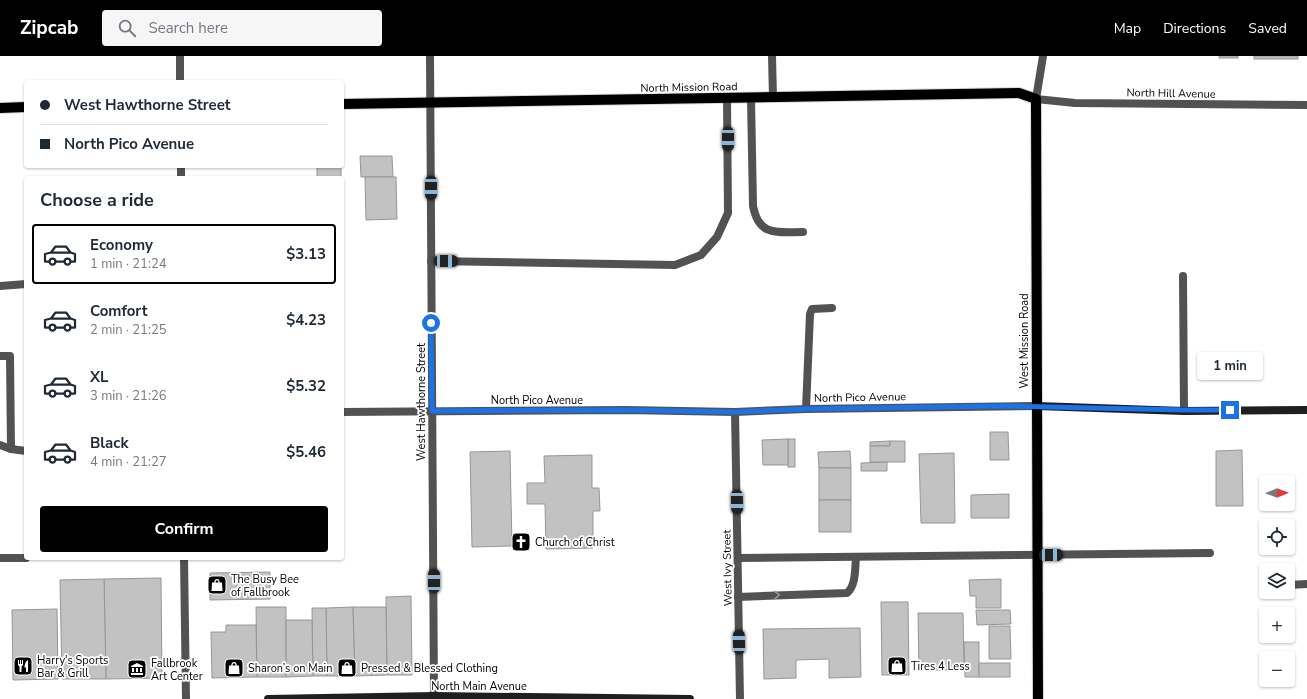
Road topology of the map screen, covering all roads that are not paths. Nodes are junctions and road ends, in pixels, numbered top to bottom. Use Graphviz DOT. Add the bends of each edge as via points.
graph roads {
  1 [pos="180,56"];
  2 [pos="430,56"];
  3 [pos="772,56"];
  4 [pos="1043,56"];
  5 [pos="180,80"];
  6 [pos="727,98"];
  7 [pos="751,98"];
  8 [pos="773,98"];
  9 [pos="1036,99"];
  10 [pos="344,104"];
  11 [pos="430,104"];
  12 [pos="1307,105"];
  13 [pos="24,107"];
  14 [pos="0,108"];
  15 [pos="803,232"];
  16 [pos="431,261"];
  17 [pos="1183,276"];
  18 [pos="24,284"];
  19 [pos="0,286"];
  20 [pos="832,308"];
  21 [pos="0,356"];
  22 [pos="1037,406"];
  23 [pos="806,409"];
  24 [pos="1184,410"];
  25 [pos="1307,410"];
  26 [pos="432,411"];
  27 [pos="344,412"];
  28 [pos="735,412"];
  29 [pos="0,445"];
  30 [pos="11,449"];
  31 [pos="24,451"];
  32 [pos="1210,553"];
  33 [pos="1037,555"];
  34 [pos="856,557"];
  35 [pos="0,558"];
  36 [pos="24,558"];
  37 [pos="738,558"];
  38 [pos="184,560"];
  39 [pos="1307,584"];
  40 [pos="1295,585"];
  41 [pos="738,597"];
  42 [pos="434,698"];
  43 [pos="186,699"];
  44 [pos="268,699"];
  45 [pos="690,699"];
  46 [pos="740,699"];
  47 [pos="1038,699"];
  1 -- 5 [label="street"];
  2 -- 11 [label="street, West Hawthorne Street"];
  3 -- 8 [label="street"];
  4 -- 9 [label="street, West Mission Road"];
  6 -- 7 [label="main road, North Mission Road"];
  6 -- 11 [label="main road, North Mission Road"];
  6 -- 16 [label="street" via="728,214 717,237 701,255 675,265"];
  7 -- 8 [label="main road, North Mission Road"];
  7 -- 15 [label="street" via="753,206 756,218 765,229 774,232"];
  8 -- 9 [label="main road, North Mission Road" via="1019,93"];
  9 -- 12 [label="street, North Hill Avenue" via="1075,103"];
  9 -- 22 [label="main road, West Mission Road"];
  10 -- 11 [label="main road, North Mission Road"];
  11 -- 16 [label="street, West Hawthorne Street"];
  13 -- 14 [label="main road"];
  16 -- 26 [label="street, West Hawthorne Street"];
  17 -- 24 [label="street"];
  18 -- 19 [label="street"];
  20 -- 23 [label="street" via="812,309 810,314"];
  21 -- 30 [label="street" via="10,356"];
  22 -- 23 [label="street, North Pico Avenue"];
  22 -- 24 [label="main road, North Pico Avenue"];
  22 -- 33 [label="main road, West Mission Road"];
  23 -- 28 [label="street, North Pico Avenue"];
  24 -- 25 [label="main road, North Pico Avenue"];
  26 -- 27 [label="street, North Pico Avenue"];
  26 -- 28 [label="street, North Pico Avenue"];
  26 -- 42 [label="street, West Hawthorne Street"];
  28 -- 37 [label="street, West Ivy Street"];
  29 -- 30 [label="street"];
  30 -- 31 [label="street"];
  32 -- 33 [label="street"];
  33 -- 34 [label="street"];
  33 -- 47 [label="main road, West Mission Road"];
  34 -- 37 [label="street"];
  41 -- 34 [label="street, one-way" via="847,593 851,590 854,579"];
  35 -- 36 [label="street"];
  37 -- 41 [label="street, West Ivy Street"];
  38 -- 43 [label="street"];
  39 -- 40 [label="street"];
  41 -- 46 [label="street, West Ivy Street"];
  42 -- 44 [label="main road, North Main Avenue"];
  42 -- 45 [label="main road, North Main Avenue"];
}
